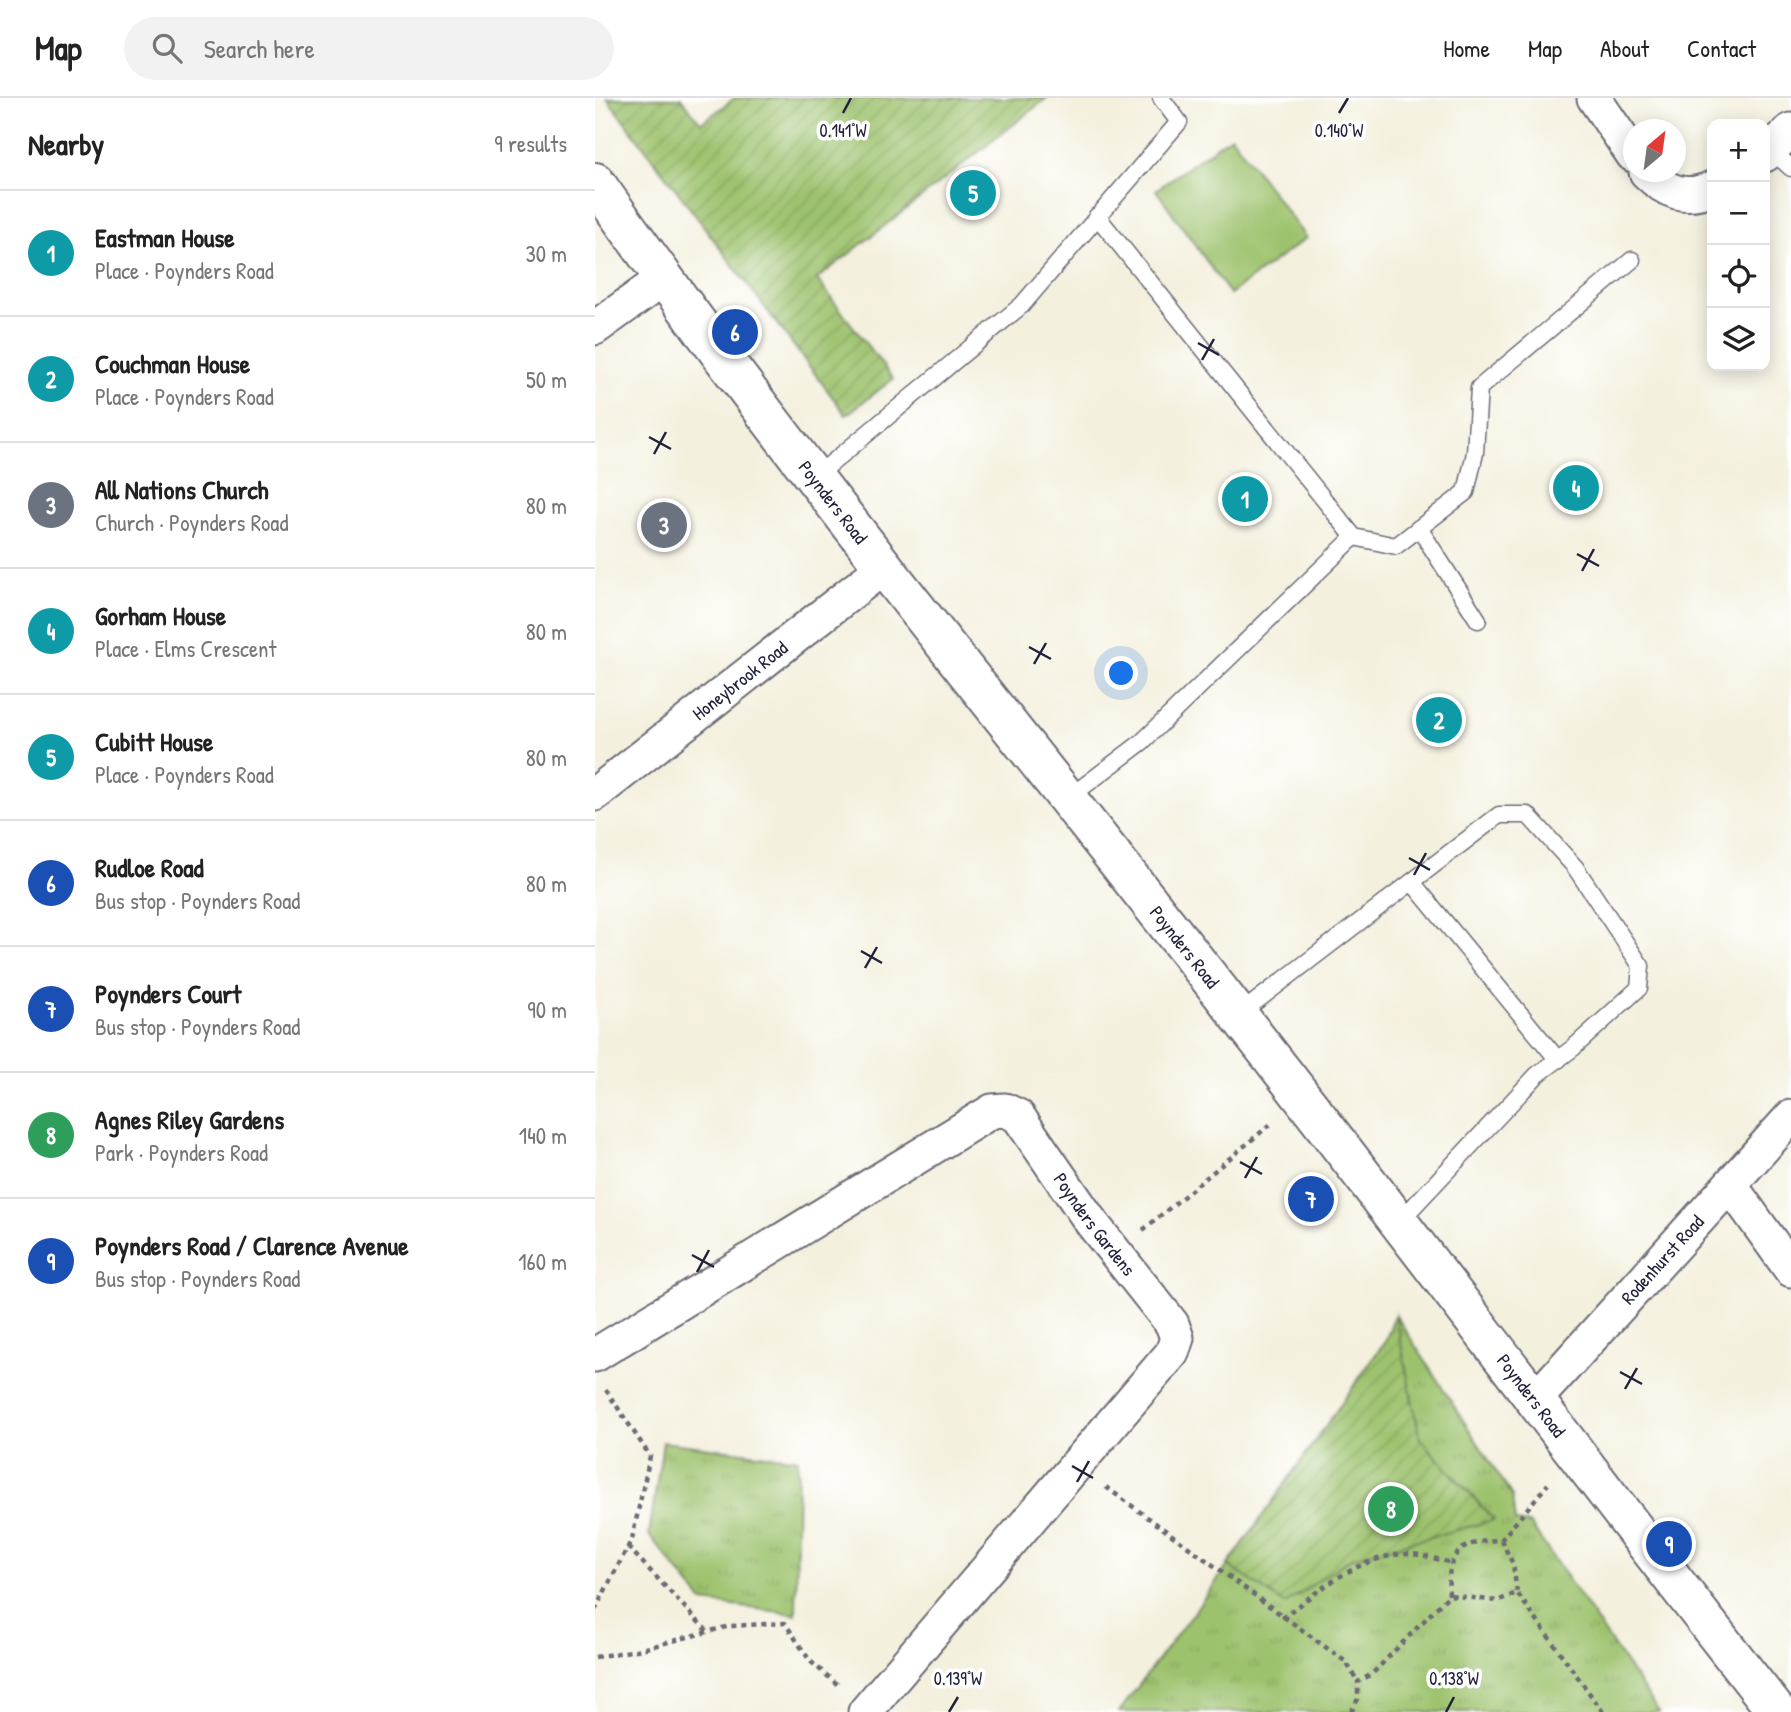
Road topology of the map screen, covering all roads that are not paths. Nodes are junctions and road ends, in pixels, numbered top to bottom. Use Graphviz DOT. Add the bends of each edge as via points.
graph roads {
  1 [pos="1161,98"];
  2 [pos="1594,98"];
  3 [pos="1623,140"];
  4 [pos="595,182"];
  5 [pos="1659,182"];
  6 [pos="1707,190"];
  7 [pos="1097,216"];
  8 [pos="1632,260"];
  9 [pos="663,279"];
  10 [pos="595,328"];
  11 [pos="815,477"];
  12 [pos="1419,528"];
  13 [pos="1354,537"];
  14 [pos="884,567"];
  15 [pos="1478,620"];
  16 [pos="595,794"];
  17 [pos="1067,799"];
  18 [pos="1412,882"];
  19 [pos="1238,1015"];
  20 [pos="1558,1060"];
  21 [pos="1787,1130"];
  22 [pos="1731,1186"];
  23 [pos="1398,1223"];
  24 [pos="1791,1270"];
  25 [pos="598,1369"];
  26 [pos="1534,1401"];
  27 [pos="866,1711"];
  28 [pos="1777,1712"];
  1 -- 7 [label="lane" via="1179,122"];
  2 -- 3 [label="street"];
  4 -- 9 [label="highway, Poynders Road"];
  5 -- 6 [label="street" via="1681,195"];
  7 -- 11 [label="lane" via="1021,305"];
  7 -- 13 [label="lane"];
  8 -- 12 [label="lane" via="1479,388 1467,492"];
  9 -- 10 [label="street"];
  9 -- 11 [label="highway, Poynders Road"];
  11 -- 14 [label="highway, Poynders Road"];
  12 -- 13 [label="lane" via="1396,546"];
  12 -- 15 [label="lane"];
  13 -- 17 [label="lane" via="1142,742"];
  14 -- 16 [label="street, Honeybrook Road"];
  14 -- 17 [label="highway, Poynders Road"];
  17 -- 19 [label="highway, Poynders Road"];
  18 -- 19 [label="lane"];
  18 -- 20 [label="lane"];
  18 -- 20 [label="lane" via="1499,815 1528,815 1575,867 1641,966 1639,988"];
  19 -- 23 [label="highway, Poynders Road"];
  20 -- 23 [label="lane" via="1537,1075"];
  21 -- 22 [label="street, Rodenhurst Road"];
  22 -- 24 [label="street"];
  22 -- 26 [label="street, Rodenhurst Road"];
  23 -- 26 [label="highway, Poynders Road"];
  25 -- 27 [label="street, Poynders Gardens" via="992,1111 1018,1116 1115,1253 1172,1324 1177,1338 1172,1353"];
  26 -- 28 [label="highway, Poynders Road"];
}
